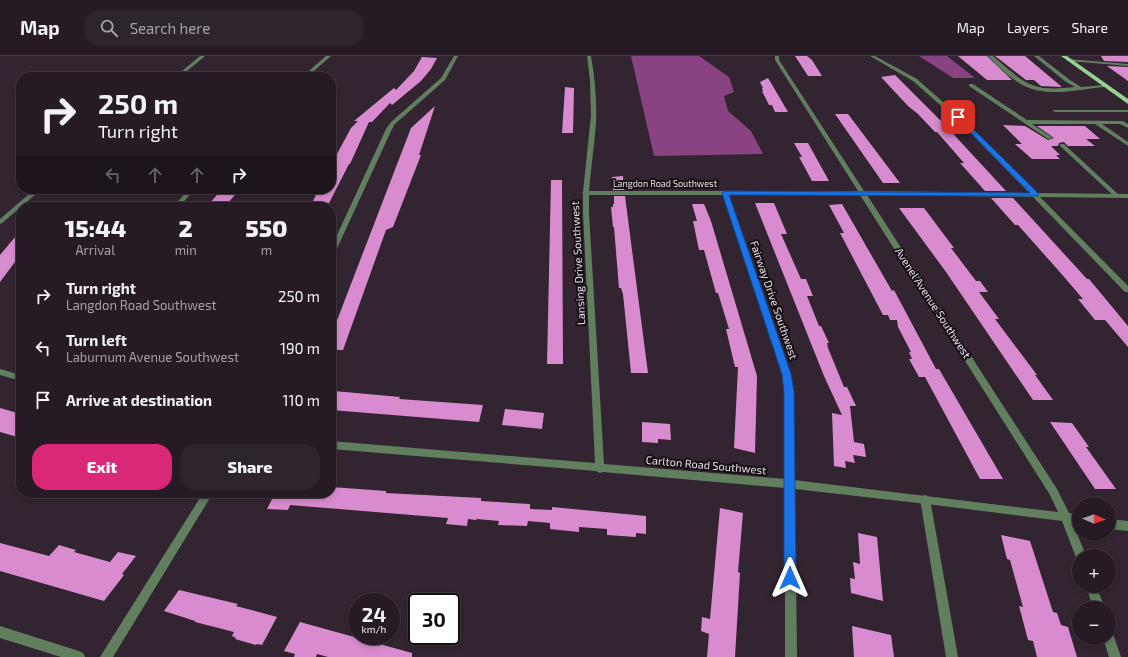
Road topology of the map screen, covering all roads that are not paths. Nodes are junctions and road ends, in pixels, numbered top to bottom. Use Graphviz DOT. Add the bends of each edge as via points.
graph roads {
  1 [pos="204,56"];
  2 [pos="329,56"];
  3 [pos="456,56"];
  4 [pos="589,56"];
  5 [pos="776,56"];
  6 [pos="872,56"];
  7 [pos="990,56"];
  8 [pos="1036,56"];
  9 [pos="1066,58"];
  10 [pos="1128,65"];
  11 [pos="184,72"];
  12 [pos="310,72"];
  13 [pos="971,85"];
  14 [pos="1105,86"];
  15 [pos="1080,88"];
  16 [pos="1128,102"];
  17 [pos="1055,111"];
  18 [pos="1128,111"];
  19 [pos="1026,122"];
  20 [pos="1096,122"];
  21 [pos="1128,126"];
  22 [pos="1050,138"];
  23 [pos="1128,144"];
  24 [pos="1062,145"];
  25 [pos="586,193"];
  26 [pos="725,193"];
  27 [pos="863,193"];
  28 [pos="33,194"];
  29 [pos="188,194"];
  30 [pos="1036,195"];
  31 [pos="1117,196"];
  32 [pos="1128,196"];
  33 [pos="24,202"];
  34 [pos="180,202"];
  35 [pos="16,208"];
  36 [pos="0,222"];
  37 [pos="336,244"];
  38 [pos="1128,290"];
  39 [pos="0,372"];
  40 [pos="16,377"];
  41 [pos="336,445"];
  42 [pos="600,469"];
  43 [pos="790,484"];
  44 [pos="205,498"];
  45 [pos="925,499"];
  46 [pos="1066,518"];
  47 [pos="1072,518"];
  48 [pos="1116,525"];
  49 [pos="1128,526"];
  50 [pos="1078,549"];
  51 [pos="0,632"];
  52 [pos="1111,645"];
  53 [pos="79,657"];
  54 [pos="106,657"];
  55 [pos="791,657"];
  56 [pos="952,657"];
  57 [pos="1115,657"];
  1 -- 11 [label="street"];
  2 -- 12 [label="street"];
  3 -- 37 [label="street" via="443,79 388,129"];
  4 -- 25 [label="street, Lansing Drive Southwest" via="593,123"];
  5 -- 27 [label="street, Avenel Avenue Southwest"];
  6 -- 30 [label="street" via="920,84 967,126"];
  7 -- 15 [label="street" via="1029,86 1048,90"];
  8 -- 15 [label="street"];
  9 -- 10 [label="street"];
  9 -- 14 [label="main road"];
  13 -- 19 [label="street"];
  14 -- 15 [label="street"];
  14 -- 16 [label="main road"];
  17 -- 18 [label="street"];
  19 -- 20 [label="street"];
  19 -- 22 [label="street"];
  20 -- 21 [label="street" via="1121,122"];
  20 -- 23 [label="street"];
  24 -- 31 [label="street"];
  25 -- 26 [label="street, Langdon Road Southwest"];
  25 -- 42 [label="street, Lansing Drive Southwest"];
  26 -- 27 [label="street, Langdon Road Southwest"];
  26 -- 43 [label="street, Fairway Drive Southwest" via="786,374 789,392"];
  27 -- 30 [label="street, Langdon Road Southwest"];
  27 -- 46 [label="street, Avenel Avenue Southwest" via="1054,492"];
  28 -- 33 [label="street"];
  29 -- 34 [label="street"];
  30 -- 31 [label="street, Langdon Road Southwest"];
  30 -- 38 [label="street"];
  31 -- 32 [label="street, Langdon Road Southwest"];
  35 -- 36 [label="street"];
  39 -- 40 [label="street"];
  41 -- 42 [label="street, Carlton Road Southwest"];
  42 -- 43 [label="street, Carlton Road Southwest"];
  43 -- 45 [label="street, Carlton Road Southwest"];
  43 -- 55 [label="street, Fairway Drive Southwest"];
  44 -- 54 [label="street"];
  45 -- 46 [label="street, Carlton Road Southwest"];
  45 -- 56 [label="street"];
  46 -- 47 [label="street, Carlton Road Southwest"];
  46 -- 50 [label="street, Avenel Avenue Southwest"];
  48 -- 49 [label="street"];
  51 -- 53 [label="street"];
  52 -- 57 [label="street"];
}
